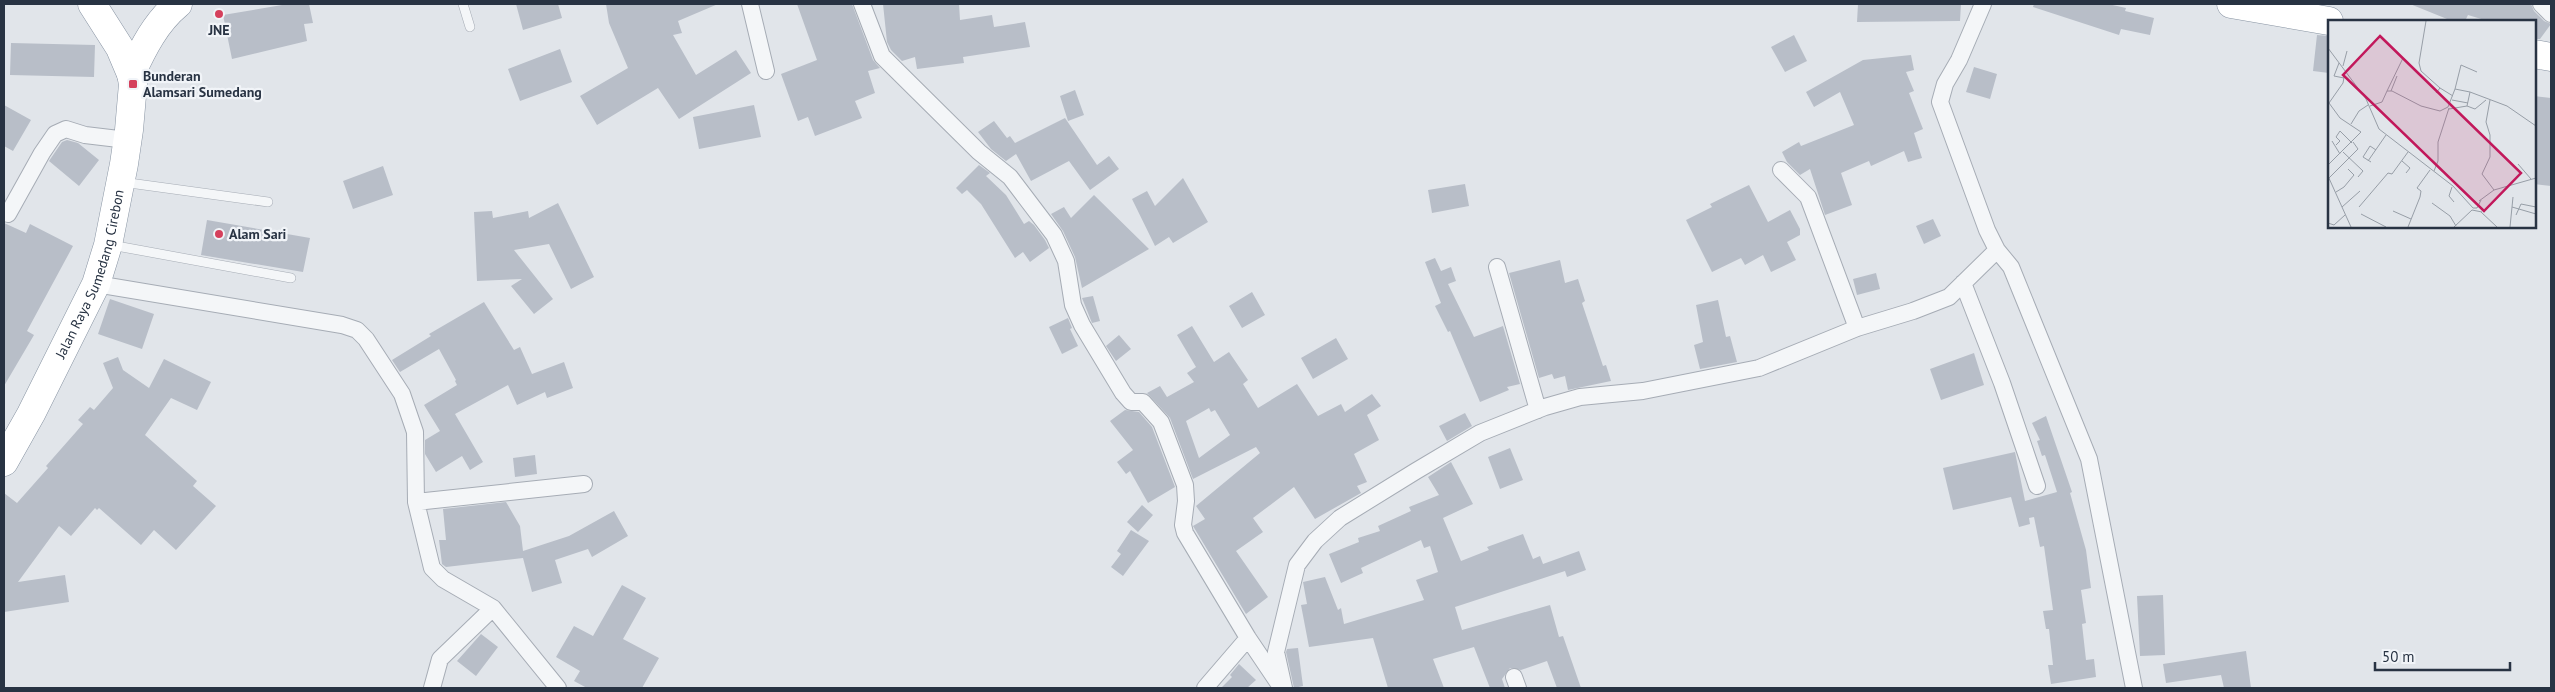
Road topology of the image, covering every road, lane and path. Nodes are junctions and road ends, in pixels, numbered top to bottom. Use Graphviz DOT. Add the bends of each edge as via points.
graph roads {
  1 [pos="92,4"];
  2 [pos="111,4"];
  3 [pos="151,4"];
  4 [pos="178,4"];
  5 [pos="463,4"];
  6 [pos="750,4"];
  7 [pos="862,4"];
  8 [pos="1983,4"];
  9 [pos="2232,4"];
  10 [pos="2541,4"];
  11 [pos="2551,14"];
  12 [pos="2328,21"];
  13 [pos="470,27"];
  14 [pos="132,47"];
  15 [pos="2535,54"];
  16 [pos="2551,57"];
  17 [pos="766,71"];
  18 [pos="127,140"];
  19 [pos="1781,170"];
  20 [pos="120,182"];
  21 [pos="268,202"];
  22 [pos="8,214"];
  23 [pos="108,245"];
  24 [pos="1997,250"];
  25 [pos="1497,267"];
  26 [pos="291,278"];
  27 [pos="96,284"];
  28 [pos="1963,284"];
  29 [pos="1857,328"];
  30 [pos="1538,410"];
  31 [pos="4,462"];
  32 [pos="584,484"];
  33 [pos="2037,486"];
  34 [pos="416,502"];
  35 [pos="493,608"];
  36 [pos="1248,638"];
  37 [pos="432,688"];
  38 [pos="558,688"];
  39 [pos="1205,688"];
  40 [pos="1283,688"];
  41 [pos="2134,688"];
  1 -- 14 [label="highway"];
  2 -- 14 [label="highway"];
  3 -- 14 [label="highway"];
  4 -- 14 [label="highway"];
  5 -- 13 [label="lane"];
  6 -- 17 [label="street"];
  7 -- 36 [label="street" via="882,56 979,152 1010,177 1054,235 1066,262 1073,305 1082,325 1123,393 1131,402 1143,402 1161,422 1185,485 1183,525 1186,533"];
  8 -- 24 [label="street" via="1945,84 1940,102"];
  9 -- 12 [label="highway"];
  10 -- 11 [label="street"];
  14 -- 18 [label="highway, Jalan Raya Sumedang Cirebon" via="133,84"];
  15 -- 16 [label="highway"];
  18 -- 20 [label="highway, Jalan Raya Sumedang Cirebon"];
  18 -- 22 [label="street" via="85,135 66,129 55,134"];
  19 -- 29 [label="street" via="1808,197"];
  20 -- 21 [label="lane"];
  20 -- 23 [label="highway, Jalan Raya Sumedang Cirebon"];
  23 -- 26 [label="lane"];
  23 -- 27 [label="highway, Jalan Raya Sumedang Cirebon"];
  24 -- 28 [label="street"];
  24 -- 41 [label="street" via="2011,266 2089,459"];
  25 -- 30 [label="street"];
  27 -- 31 [label="highway, Jalan Raya Sumedang Cirebon"];
  27 -- 34 [label="street" via="357,330 402,394 415,432"];
  28 -- 29 [label="street" via="1949,296 1913,311"];
  28 -- 33 [label="street" via="2002,383"];
  29 -- 30 [label="street" via="1759,368 1643,390 1580,397"];
  30 -- 40 [label="street" via="1480,433 1340,518 1315,541 1297,565 1276,652"];
  32 -- 34 [label="street"];
  34 -- 35 [label="street" via="432,568 442,580"];
  35 -- 37 [label="street" via="440,659"];
  35 -- 38 [label="street"];
  36 -- 39 [label="street"];
  36 -- 40 [label="street"];
}
